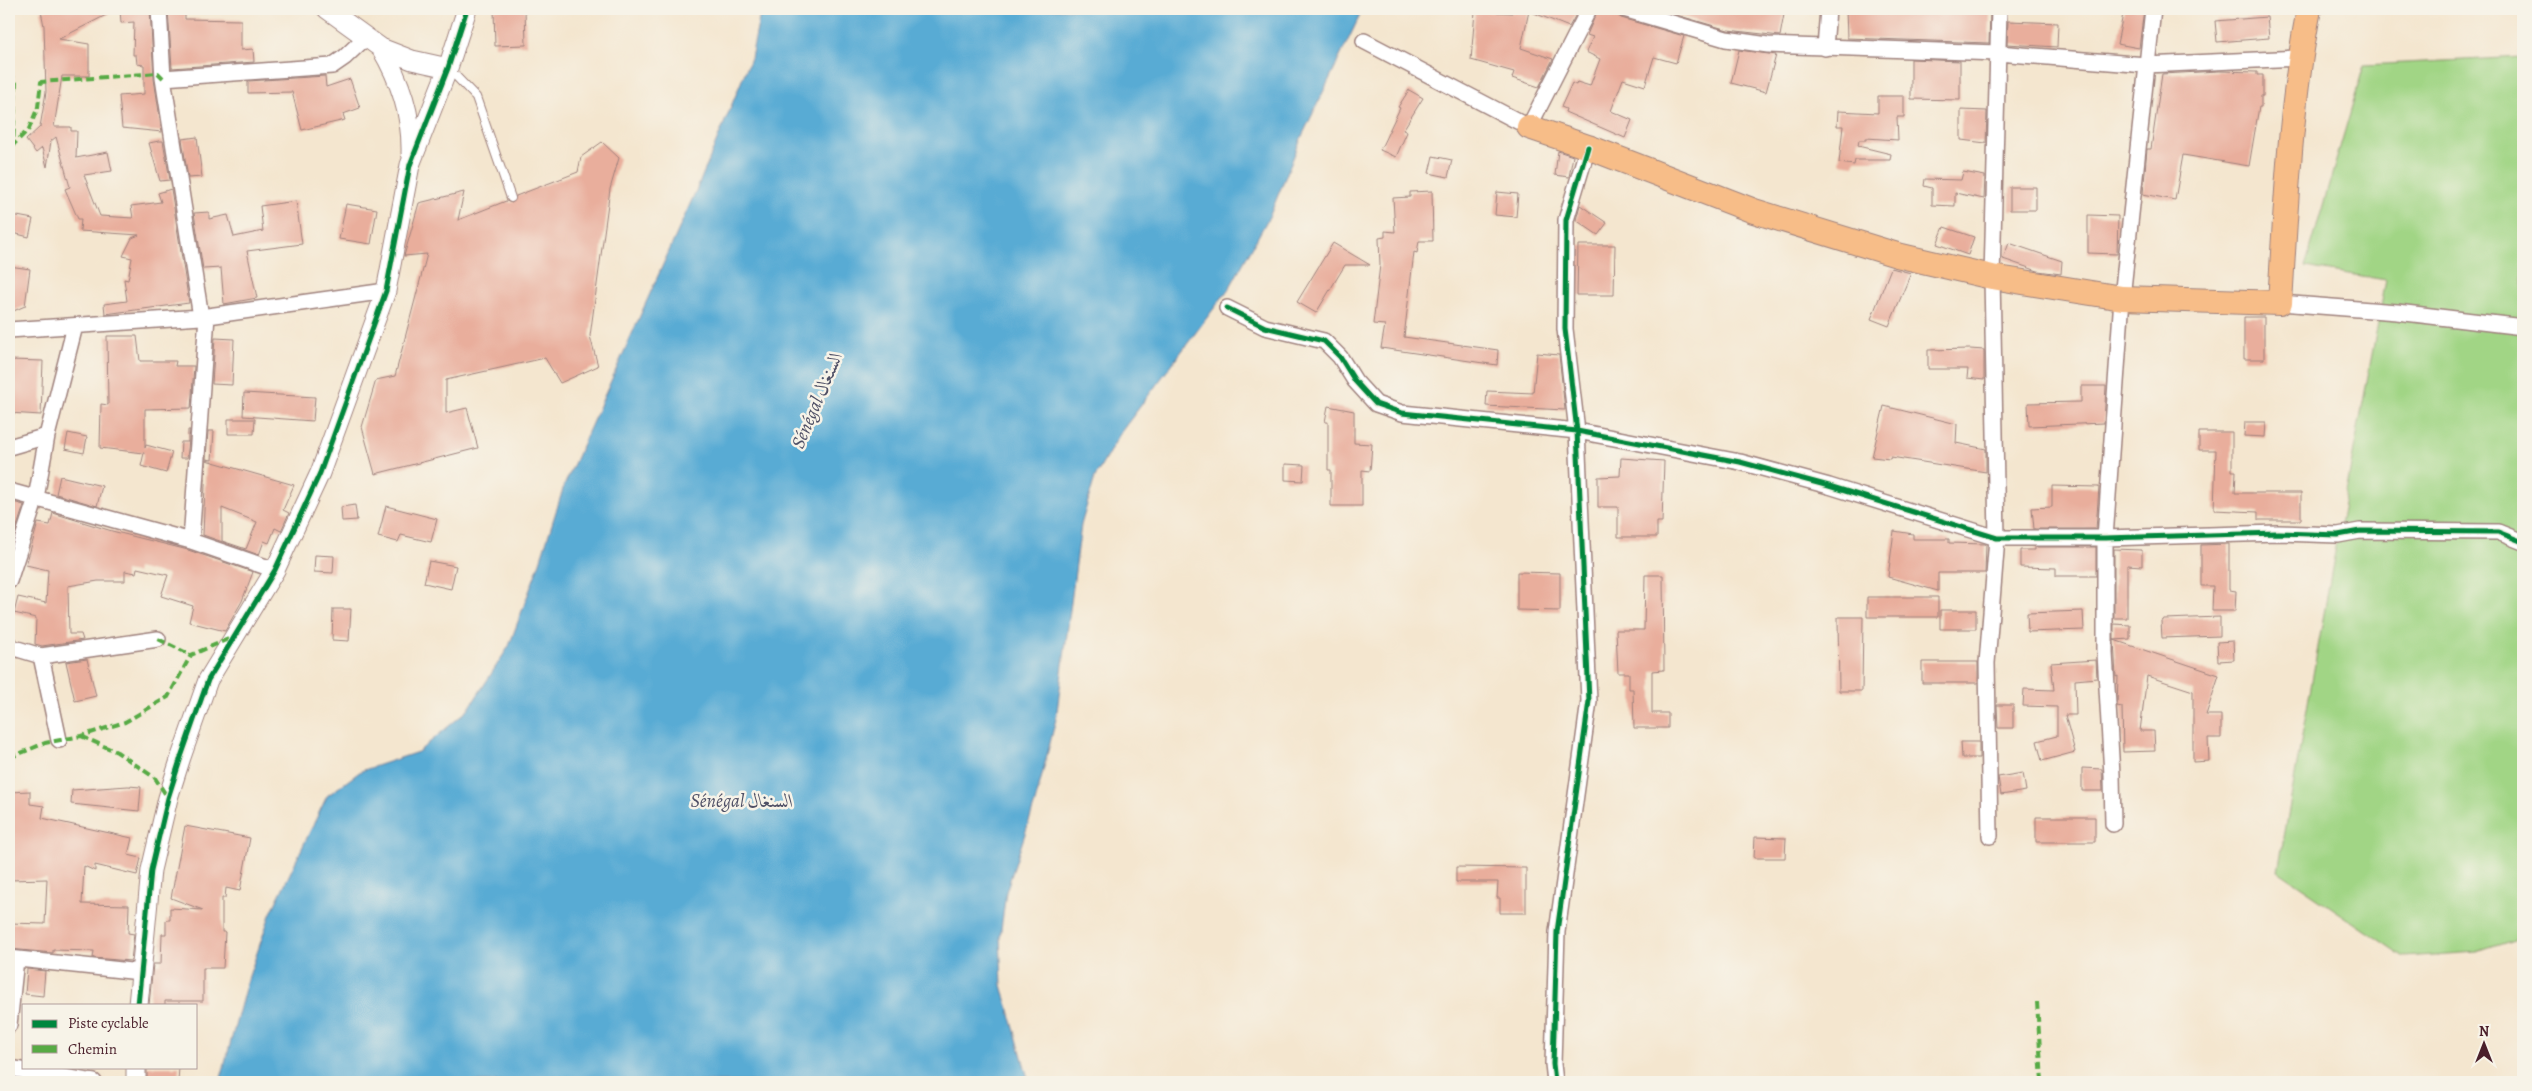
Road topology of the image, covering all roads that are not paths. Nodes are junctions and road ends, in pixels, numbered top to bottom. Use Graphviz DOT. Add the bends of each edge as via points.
graph roads {
  1 [pos="159,9"];
  2 [pos="327,9"];
  3 [pos="467,9"];
  4 [pos="1589,9"];
  5 [pos="1624,9"];
  6 [pos="1828,9"];
  7 [pos="1999,9"];
  8 [pos="2153,9"];
  9 [pos="2309,9"];
  10 [pos="1364,42"];
  11 [pos="373,43"];
  12 [pos="1825,48"];
  13 [pos="1998,53"];
  14 [pos="2299,58"];
  15 [pos="2146,65"];
  16 [pos="448,68"];
  17 [pos="163,78"];
  18 [pos="1530,127"];
  19 [pos="1588,147"];
  20 [pos="410,165"];
  21 [pos="511,198"];
  22 [pos="1992,277"];
  23 [pos="386,290"];
  24 [pos="2122,298"];
  25 [pos="2280,303"];
  26 [pos="1227,308"];
  27 [pos="204,316"];
  28 [pos="75,326"];
  29 [pos="2523,326"];
  30 [pos="9,330"];
  31 [pos="1577,431"];
  32 [pos="47,436"];
  33 [pos="9,447"];
  34 [pos="9,492"];
  35 [pos="36,498"];
  36 [pos="1996,538"];
  37 [pos="2105,538"];
  38 [pos="192,541"];
  39 [pos="2523,542"];
  40 [pos="275,570"];
  41 [pos="9,581"];
  42 [pos="158,640"];
  43 [pos="9,644"];
  44 [pos="41,656"];
  45 [pos="59,740"];
  46 [pos="2113,824"];
  47 [pos="1990,836"];
  48 [pos="13,958"];
  49 [pos="140,972"];
  50 [pos="138,1004"];
  51 [pos="9,1025"];
  52 [pos="9,1068"];
  53 [pos="136,1068"];
  54 [pos="94,1082"];
  55 [pos="136,1082"];
  56 [pos="1555,1082"];
  1 -- 17 [label="street"];
  2 -- 11 [label="street"];
  3 -- 16 [label="street"];
  4 -- 18 [label="street"];
  5 -- 12 [label="street" via="1726,39"];
  6 -- 12 [label="street"];
  7 -- 13 [label="street"];
  8 -- 15 [label="street"];
  9 -- 14 [label="main road"];
  10 -- 18 [label="street"];
  11 -- 16 [label="street" via="412,60"];
  11 -- 17 [label="street" via="332,66"];
  11 -- 20 [label="street" via="402,92 410,121"];
  12 -- 13 [label="street"];
  13 -- 15 [label="street"];
  13 -- 22 [label="street"];
  14 -- 15 [label="street"];
  14 -- 25 [label="main road"];
  15 -- 24 [label="street" via="2141,141"];
  16 -- 20 [label="street"];
  16 -- 21 [label="lane" via="476,97"];
  17 -- 27 [label="street"];
  18 -- 19 [label="main road"];
  19 -- 22 [label="main road" via="1820,233"];
  19 -- 31 [label="street" via="1566,220 1565,329"];
  20 -- 23 [label="street"];
  22 -- 24 [label="main road"];
  22 -- 36 [label="street"];
  23 -- 27 [label="street"];
  23 -- 40 [label="street" via="320,473"];
  24 -- 25 [label="main road"];
  24 -- 37 [label="street"];
  25 -- 29 [label="street"];
  26 -- 31 [label="street" via="1265,327 1324,341 1376,404 1402,413"];
  27 -- 28 [label="street"];
  27 -- 38 [label="street"];
  28 -- 30 [label="street"];
  28 -- 32 [label="street"];
  31 -- 36 [label="street" via="1740,462"];
  31 -- 56 [label="street" via="1589,701 1557,932"];
  32 -- 33 [label="street"];
  32 -- 35 [label="street"];
  34 -- 35 [label="street"];
  35 -- 38 [label="street"];
  35 -- 41 [label="street"];
  36 -- 37 [label="street"];
  36 -- 47 [label="street" via="1987,663"];
  37 -- 39 [label="street" via="2360,531 2498,532"];
  37 -- 46 [label="street" via="2105,652"];
  38 -- 40 [label="street"];
  40 -- 49 [label="street" via="208,680 181,757 152,870"];
  42 -- 44 [label="street"];
  43 -- 44 [label="street"];
  44 -- 45 [label="street"];
  48 -- 49 [label="street"];
  48 -- 51 [label="street"];
  49 -- 50 [label="street"];
  52 -- 54 [label="street"];
  53 -- 55 [label="street"];
}
